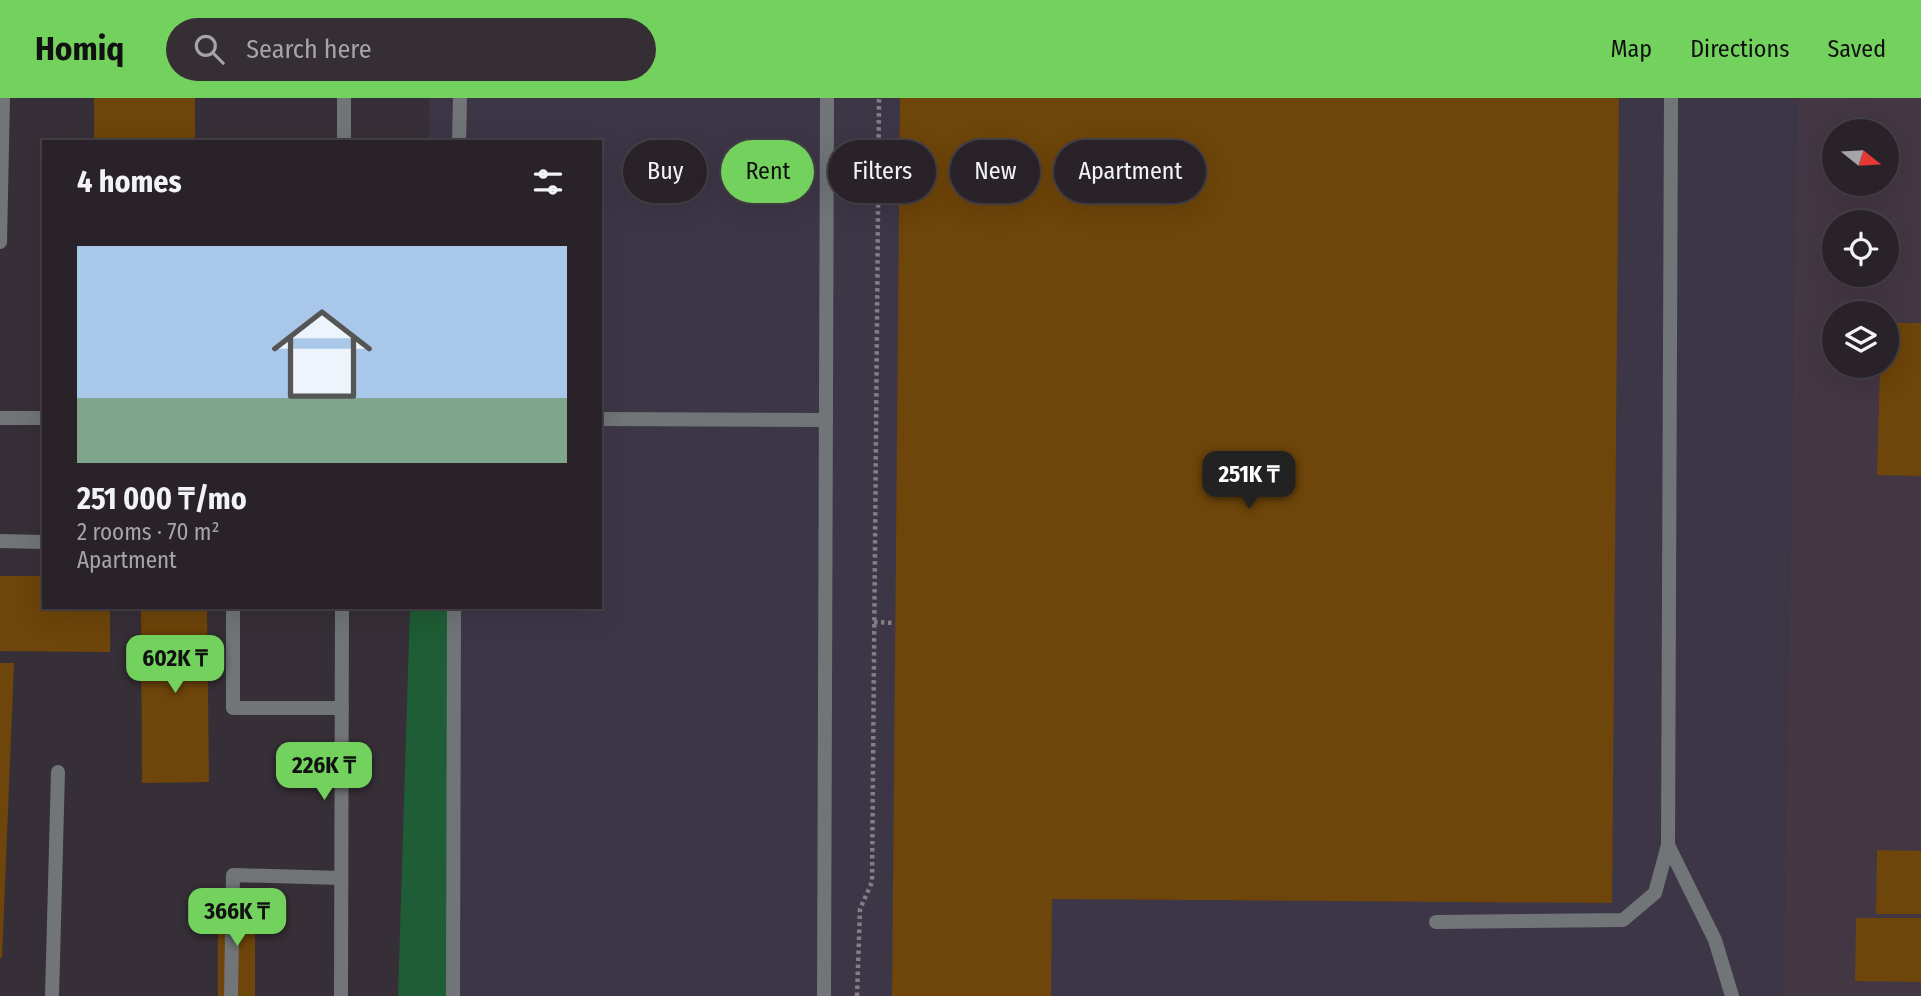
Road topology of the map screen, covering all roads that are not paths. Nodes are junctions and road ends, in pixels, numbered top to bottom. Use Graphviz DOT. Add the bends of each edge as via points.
graph roads {
  1 [pos="3,98"];
  2 [pos="344,98"];
  3 [pos="460,98"];
  4 [pos="827,98"];
  5 [pos="1671,98"];
  6 [pos="344,140"];
  7 [pos="459,140"];
  8 [pos="0,242"];
  9 [pos="0,418"];
  10 [pos="42,418"];
  11 [pos="602,418"];
  12 [pos="826,419"];
  13 [pos="0,541"];
  14 [pos="42,542"];
  15 [pos="233,609"];
  16 [pos="342,609"];
  17 [pos="454,609"];
  18 [pos="342,708"];
  19 [pos="58,772"];
  20 [pos="1668,845"];
  21 [pos="341,878"];
  22 [pos="1436,922"];
  23 [pos="52,996"];
  24 [pos="231,996"];
  25 [pos="341,996"];
  26 [pos="453,996"];
  27 [pos="824,996"];
  28 [pos="1732,996"];
  1 -- 8 [label="street"];
  2 -- 6 [label="street"];
  3 -- 7 [label="street"];
  4 -- 12 [label="street"];
  5 -- 20 [label="street"];
  9 -- 10 [label="street"];
  11 -- 12 [label="street"];
  12 -- 27 [label="street"];
  13 -- 14 [label="street"];
  15 -- 18 [label="street" via="233,708"];
  16 -- 18 [label="street"];
  17 -- 26 [label="street"];
  18 -- 21 [label="street"];
  19 -- 23 [label="street"];
  20 -- 22 [label="street" via="1655,893 1623,920"];
  20 -- 28 [label="street" via="1715,940"];
  21 -- 24 [label="street" via="233,875"];
  21 -- 25 [label="street"];
}
